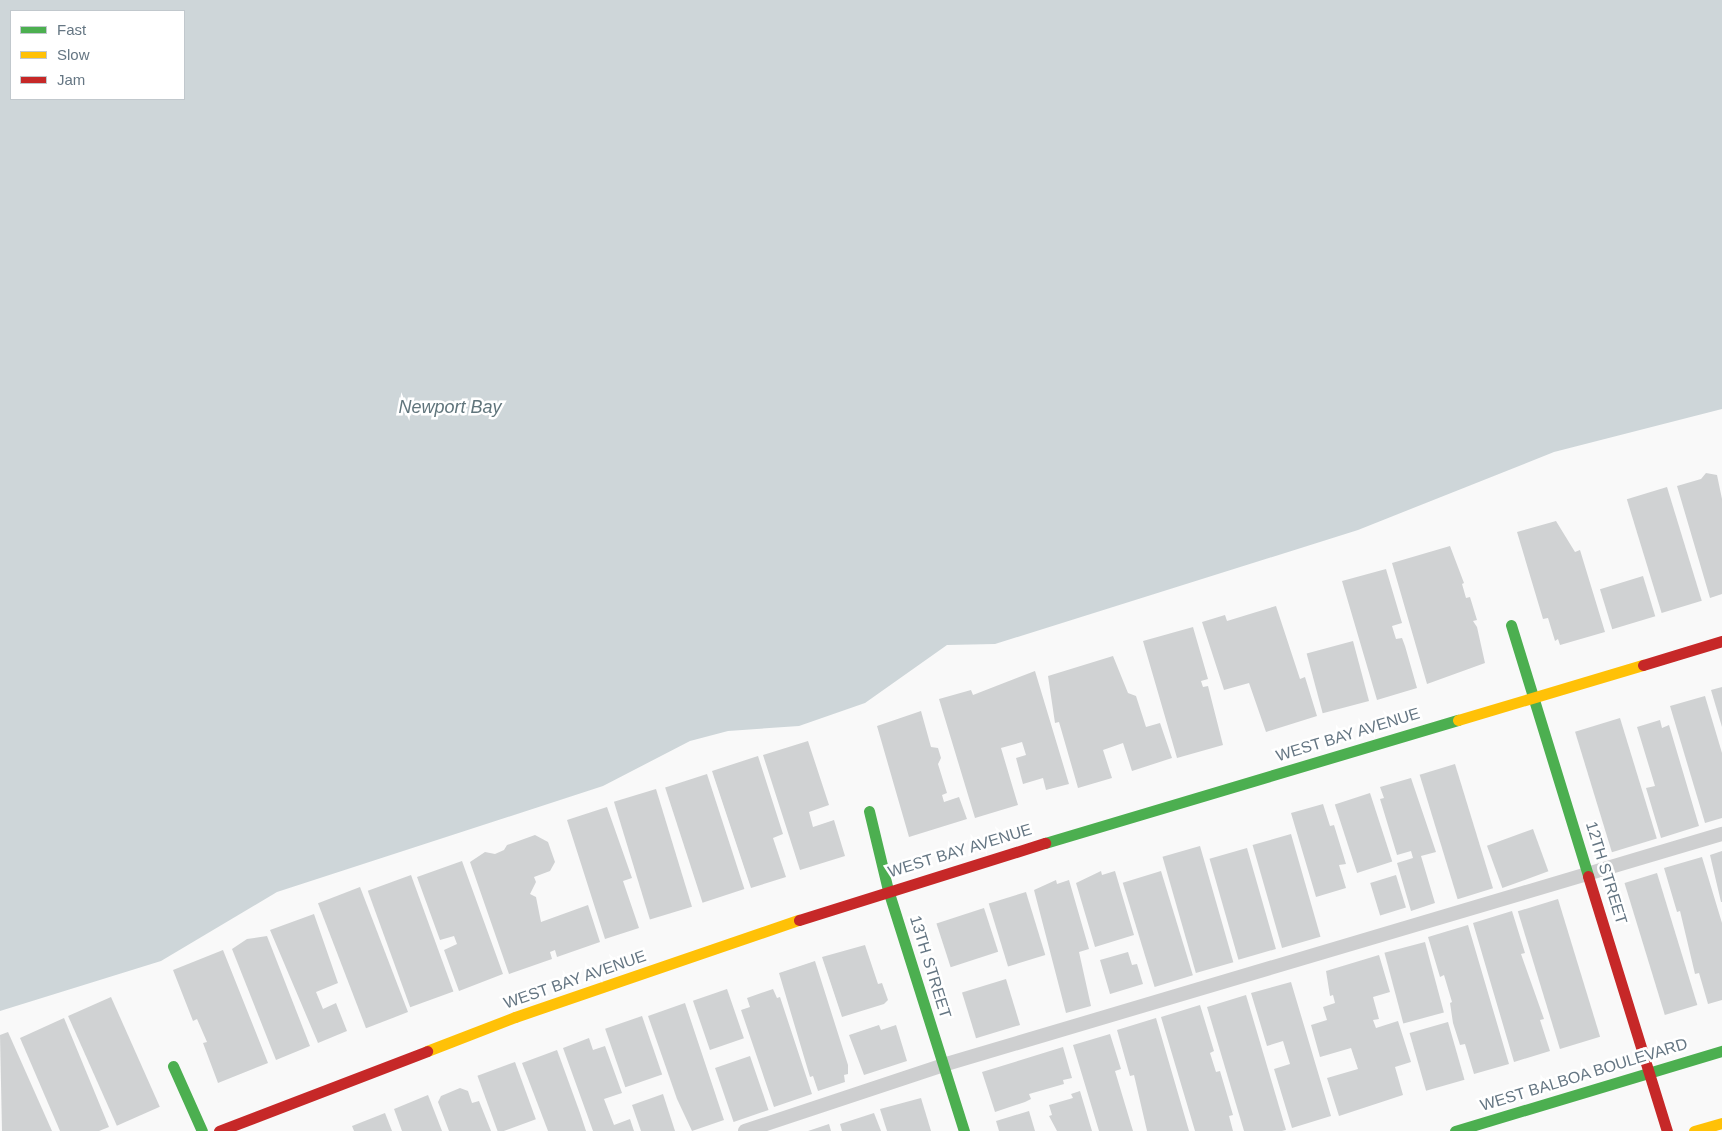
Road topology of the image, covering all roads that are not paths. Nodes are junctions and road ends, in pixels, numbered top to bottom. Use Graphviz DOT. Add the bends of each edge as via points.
graph roads {
  1 [pos="1511,625"];
  2 [pos="1722,641"];
  3 [pos="1534,696"];
  4 [pos="869,811"];
  5 [pos="1722,834"];
  6 [pos="1589,873"];
  7 [pos="888,890"];
  8 [pos="1722,1050"];
  9 [pos="943,1065"];
  10 [pos="173,1066"];
  11 [pos="1650,1072"];
  12 [pos="1722,1123"];
  13 [pos="202,1131"];
  14 [pos="219,1131"];
  15 [pos="745,1131"];
  16 [pos="964,1131"];
  17 [pos="1455,1131"];
  18 [pos="1666,1131"];
  19 [pos="1694,1131"];
  1 -- 3 [label="street, 12TH STREET"];
  2 -- 3 [label="street, WEST BAY AVENUE"];
  3 -- 6 [label="street, 12TH STREET"];
  3 -- 7 [label="street, WEST BAY AVENUE"];
  4 -- 7 [label="street, 13TH STREET"];
  5 -- 6 [label="lane"];
  6 -- 9 [label="lane"];
  6 -- 11 [label="street, 12TH STREET"];
  7 -- 9 [label="street, 13TH STREET"];
  7 -- 14 [label="street, WEST BAY AVENUE" via="515,1017"];
  8 -- 11 [label="street, WEST BALBOA BOULEVARD"];
  9 -- 15 [label="lane"];
  9 -- 16 [label="street, 13TH STREET"];
  10 -- 13 [label="street"];
  11 -- 17 [label="street, WEST BALBOA BOULEVARD"];
  11 -- 18 [label="street, 12TH STREET"];
  12 -- 19 [label="street"];
}
